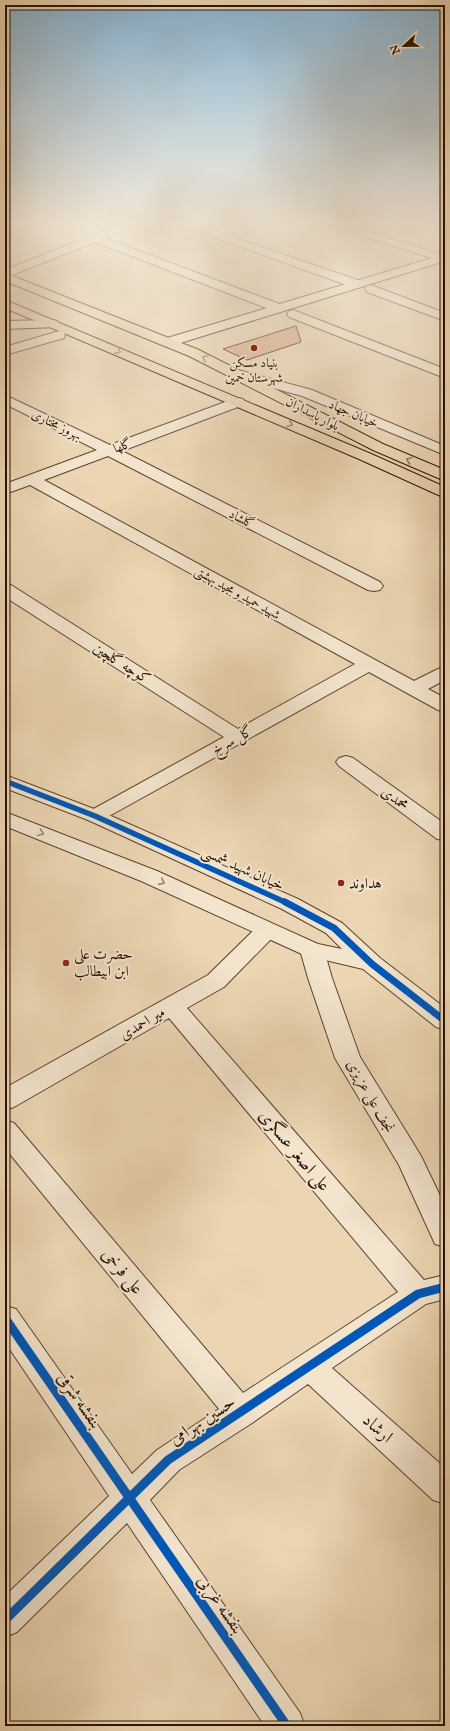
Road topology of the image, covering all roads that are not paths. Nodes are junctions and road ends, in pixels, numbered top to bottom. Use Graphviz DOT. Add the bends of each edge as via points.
graph roads {
  1 [pos="70,303"];
  2 [pos="264,303"];
  3 [pos="295,303"];
  4 [pos="329,303"];
  5 [pos="406,303"];
  6 [pos="5,304"];
  7 [pos="278,308"];
  8 [pos="293,314"];
  9 [pos="445,317"];
  10 [pos="5,325"];
  11 [pos="56,329"];
  12 [pos="169,342"];
  13 [pos="183,348"];
  14 [pos="5,351"];
  15 [pos="235,373"];
  16 [pos="445,374"];
  17 [pos="200,386"];
  18 [pos="5,399"];
  19 [pos="238,402"];
  20 [pos="300,406"];
  21 [pos="267,414"];
  22 [pos="109,450"];
  23 [pos="445,451"];
  24 [pos="445,476"];
  25 [pos="31,479"];
  26 [pos="5,489"];
  27 [pos="445,493"];
  28 [pos="374,586"];
  29 [pos="5,589"];
  30 [pos="369,664"];
  31 [pos="445,672"];
  32 [pos="414,689"];
  33 [pos="445,706"];
  34 [pos="238,737"];
  35 [pos="346,762"];
  36 [pos="5,781"];
  37 [pos="95,816"];
  38 [pos="5,818"];
  39 [pos="445,834"];
  40 [pos="267,930"];
  41 [pos="312,950"];
  42 [pos="372,964"];
  43 [pos="172,1006"];
  44 [pos="445,1021"];
  45 [pos="5,1100"];
  46 [pos="5,1130"];
  47 [pos="445,1236"];
  48 [pos="432,1290"];
  49 [pos="5,1318"];
  50 [pos="310,1367"];
  51 [pos="241,1413"];
  52 [pos="445,1489"];
  53 [pos="130,1498"];
  54 [pos="5,1620"];
  55 [pos="287,1726"];
  1 -- 12 [label="main road, بلوار پاسداران"];
  2 -- 7 [label="street"];
  3 -- 7 [label="street"];
  4 -- 8 [label="street"];
  5 -- 9 [label="street"];
  6 -- 11 [label="main road, بلوار پاسداران"];
  7 -- 12 [label="street"];
  8 -- 13 [label="street"];
  8 -- 16 [label="street"];
  10 -- 11 [label="street"];
  11 -- 14 [label="street"];
  11 -- 17 [label="main road, بلوار پاسداران, one-way"];
  12 -- 13 [label="main road, بلوار پاسداران"];
  15 -- 13 [label="main road, بلوار پاسداران, one-way"];
  15 -- 17 [label="main road" via="240,380 237,384 228,387"];
  15 -- 20 [label="main road, بلوار پاسداران"];
  15 -- 23 [label="street, خیابان جهاد" via="307,393"];
  17 -- 19 [label="main road, بلوار پاسداران"];
  18 -- 22 [label="street, بهروز مختاری"];
  19 -- 21 [label="main road, بلوار پاسداران"];
  19 -- 22 [label="street, گلها"];
  20 -- 21 [label="main road" via="276,405"];
  24 -- 20 [label="main road, بلوار پاسداران, one-way" via="378,447"];
  21 -- 27 [label="main road, بلوار پاسداران, one-way"];
  22 -- 25 [label="street, گلها"];
  22 -- 28 [label="street, گلشاد"];
  25 -- 26 [label="street, گلها"];
  25 -- 30 [label="street, شهید حمید و مجید بهشتی"];
  29 -- 34 [label="street, کوچه گلچین"];
  30 -- 32 [label="street, شهید حمید و مجید بهشتی"];
  30 -- 34 [label="street, گل سرخ"];
  31 -- 32 [label="street"];
  32 -- 33 [label="street, شهید حمید و مجید بهشتی"];
  34 -- 37 [label="street, گل سرخ"];
  35 -- 39 [label="street, محمدی"];
  36 -- 37 [label="street, خیابان شهید شمسی"];
  37 -- 42 [label="street, خیابان شهید شمسی" via="290,904 334,928"];
  38 -- 40 [label="street, خیابان شهید شمسی, one-way" via="149,876"];
  40 -- 41 [label="street, خیابان شهید شمسی"];
  40 -- 43 [label="street, میر احمدی" via="216,981"];
  41 -- 42 [label="street, خیابان شهید شمسی"];
  41 -- 47 [label="street, نجف علی عزیزی" via="348,1058 411,1163"];
  42 -- 44 [label="street, خیابان شهید شمسی"];
  43 -- 45 [label="street, میر احمدی"];
  43 -- 48 [label="street, علی اصغر عسگری"];
  46 -- 51 [label="street, علی فرخی"];
  48 -- 50 [label="street, حسین بهرامی"];
  49 -- 53 [label="street, بنفشه شرقی"];
  50 -- 51 [label="street, حسین بهرامی"];
  50 -- 52 [label="street, ارشاد"];
  51 -- 53 [label="street, حسین بهرامی" via="168,1460"];
  53 -- 54 [label="street, حسین بهرامی"];
  53 -- 55 [label="street, بنفشه غربی"];
}
